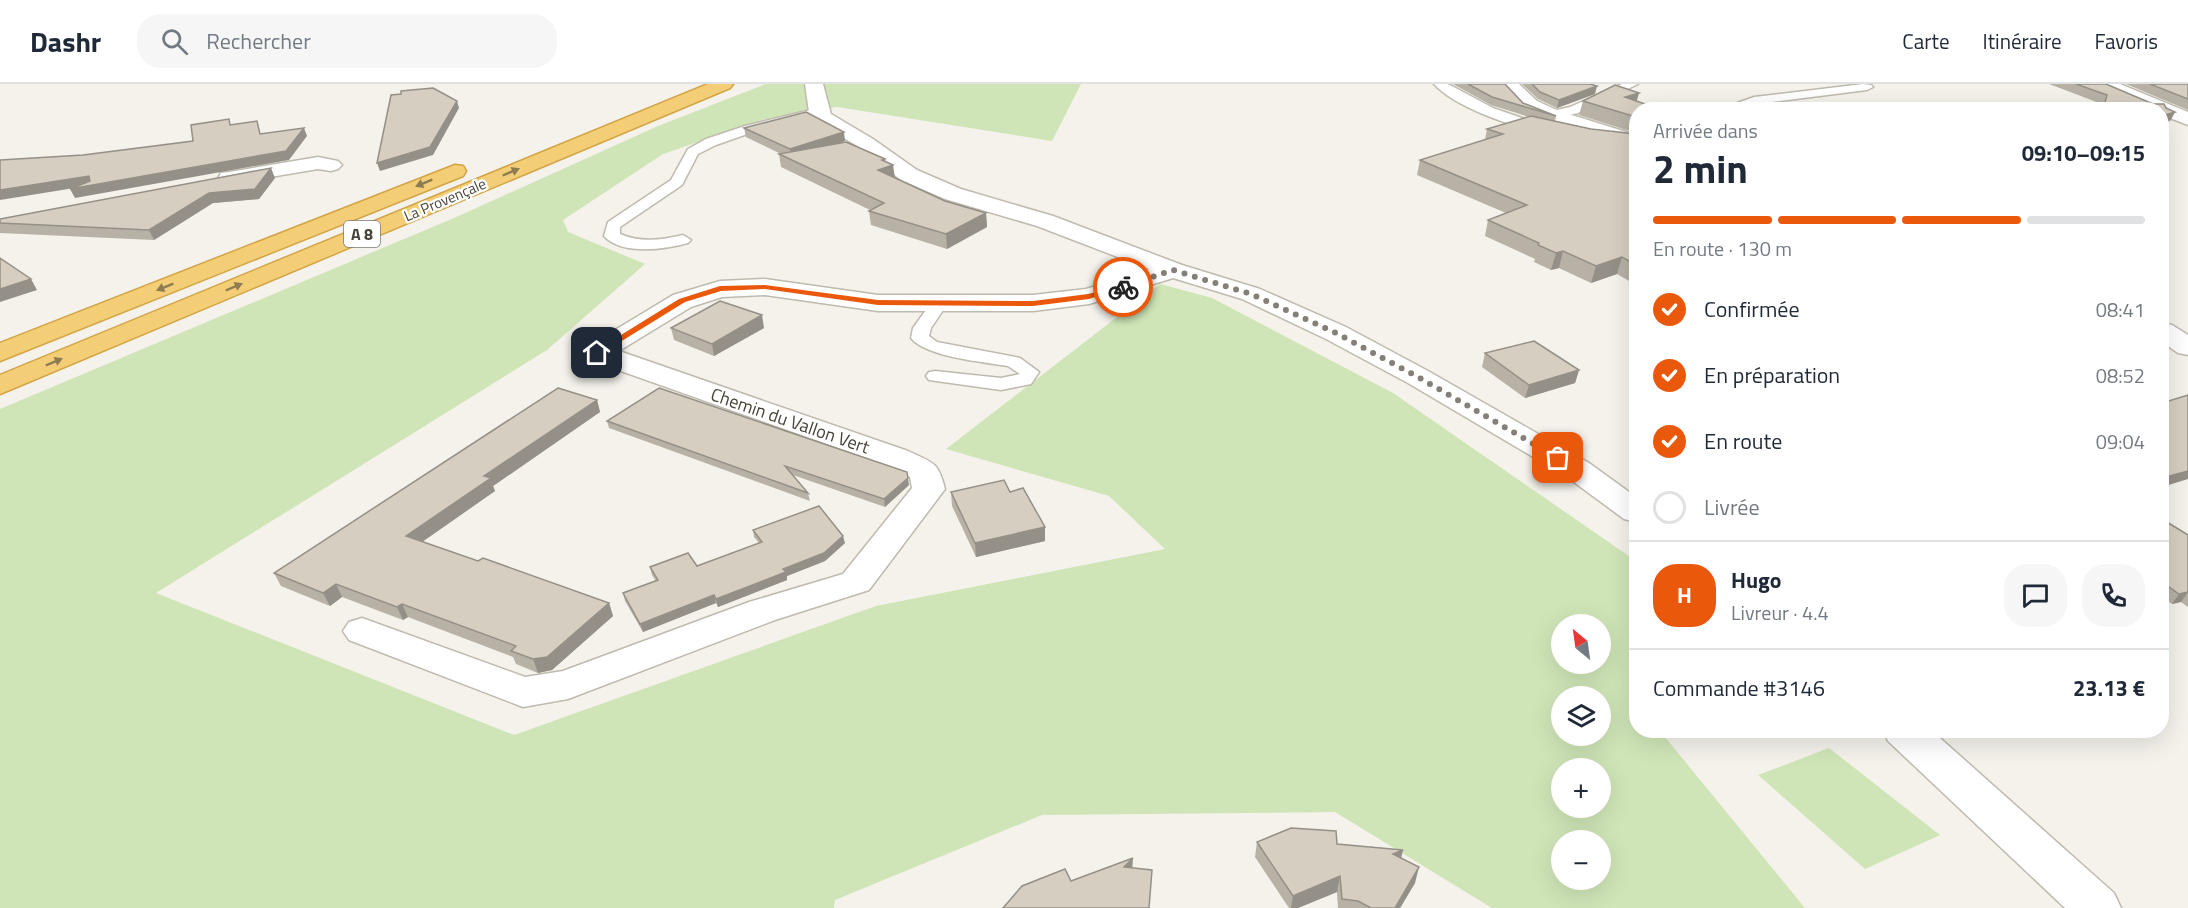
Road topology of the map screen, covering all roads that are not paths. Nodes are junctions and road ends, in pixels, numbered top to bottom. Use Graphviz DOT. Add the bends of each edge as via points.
graph roads {
  1 [pos="674,84"];
  2 [pos="724,84"];
  3 [pos="814,84"];
  4 [pos="1440,84"];
  5 [pos="1508,84"];
  6 [pos="1632,84"];
  7 [pos="2104,84"];
  8 [pos="1867,87"];
  9 [pos="1752,102"];
  10 [pos="2147,102"];
  11 [pos="2169,111"];
  12 [pos="819,112"];
  13 [pos="2188,119"];
  14 [pos="1551,123"];
  15 [pos="1570,134"];
  16 [pos="532,140"];
  17 [pos="1629,140"];
  18 [pos="1629,140"];
  19 [pos="477,162"];
  20 [pos="331,165"];
  21 [pos="211,182"];
  22 [pos="683,240"];
  23 [pos="1173,270"];
  24 [pos="940,303"];
  25 [pos="2169,335"];
  26 [pos="2188,347"];
  27 [pos="0,353"];
  28 [pos="935,376"];
  29 [pos="0,385"];
  30 [pos="1629,507"];
  31 [pos="362,631"];
  32 [pos="1912,738"];
  33 [pos="2097,908"];
  1 -- 16 [label="highway"];
  29 -- 2 [label="highway, La Provençale / A 8, one-way"];
  3 -- 12 [label="street"];
  4 -- 14 [label="lane" via="1491,112"];
  5 -- 14 [label="street"];
  6 -- 14 [label="lane"];
  7 -- 10 [label="street"];
  8 -- 9 [label="lane"];
  11 -- 13 [label="street"];
  12 -- 22 [label="lane" via="711,142 693,152 677,182 613,225 612,236 631,245 657,246"];
  12 -- 23 [label="street" via="909,175 953,194 1046,221"];
  14 -- 17 [label="street"];
  15 -- 18 [label="lane"];
  19 -- 27 [label="highway, La Provençale / A 8, one-way"];
  20 -- 21 [label="street" via="318,163"];
  23 -- 24 [label="street, Chemin du Vallon Vert" via="1089,296 1033,303"];
  23 -- 30 [label="street" via="1251,294 1336,333 1578,470"];
  24 -- 28 [label="lane" via="922,328 920,338 932,346 1014,362 1030,372 1025,380 1001,384"];
  24 -- 31 [label="street, Chemin du Vallon Vert" via="878,303 765,287 720,289 682,301 597,353 897,458 926,472 929,489 856,582 762,611 568,685 523,692"];
  25 -- 26 [label="street"];
  32 -- 33 [label="street"];
}
